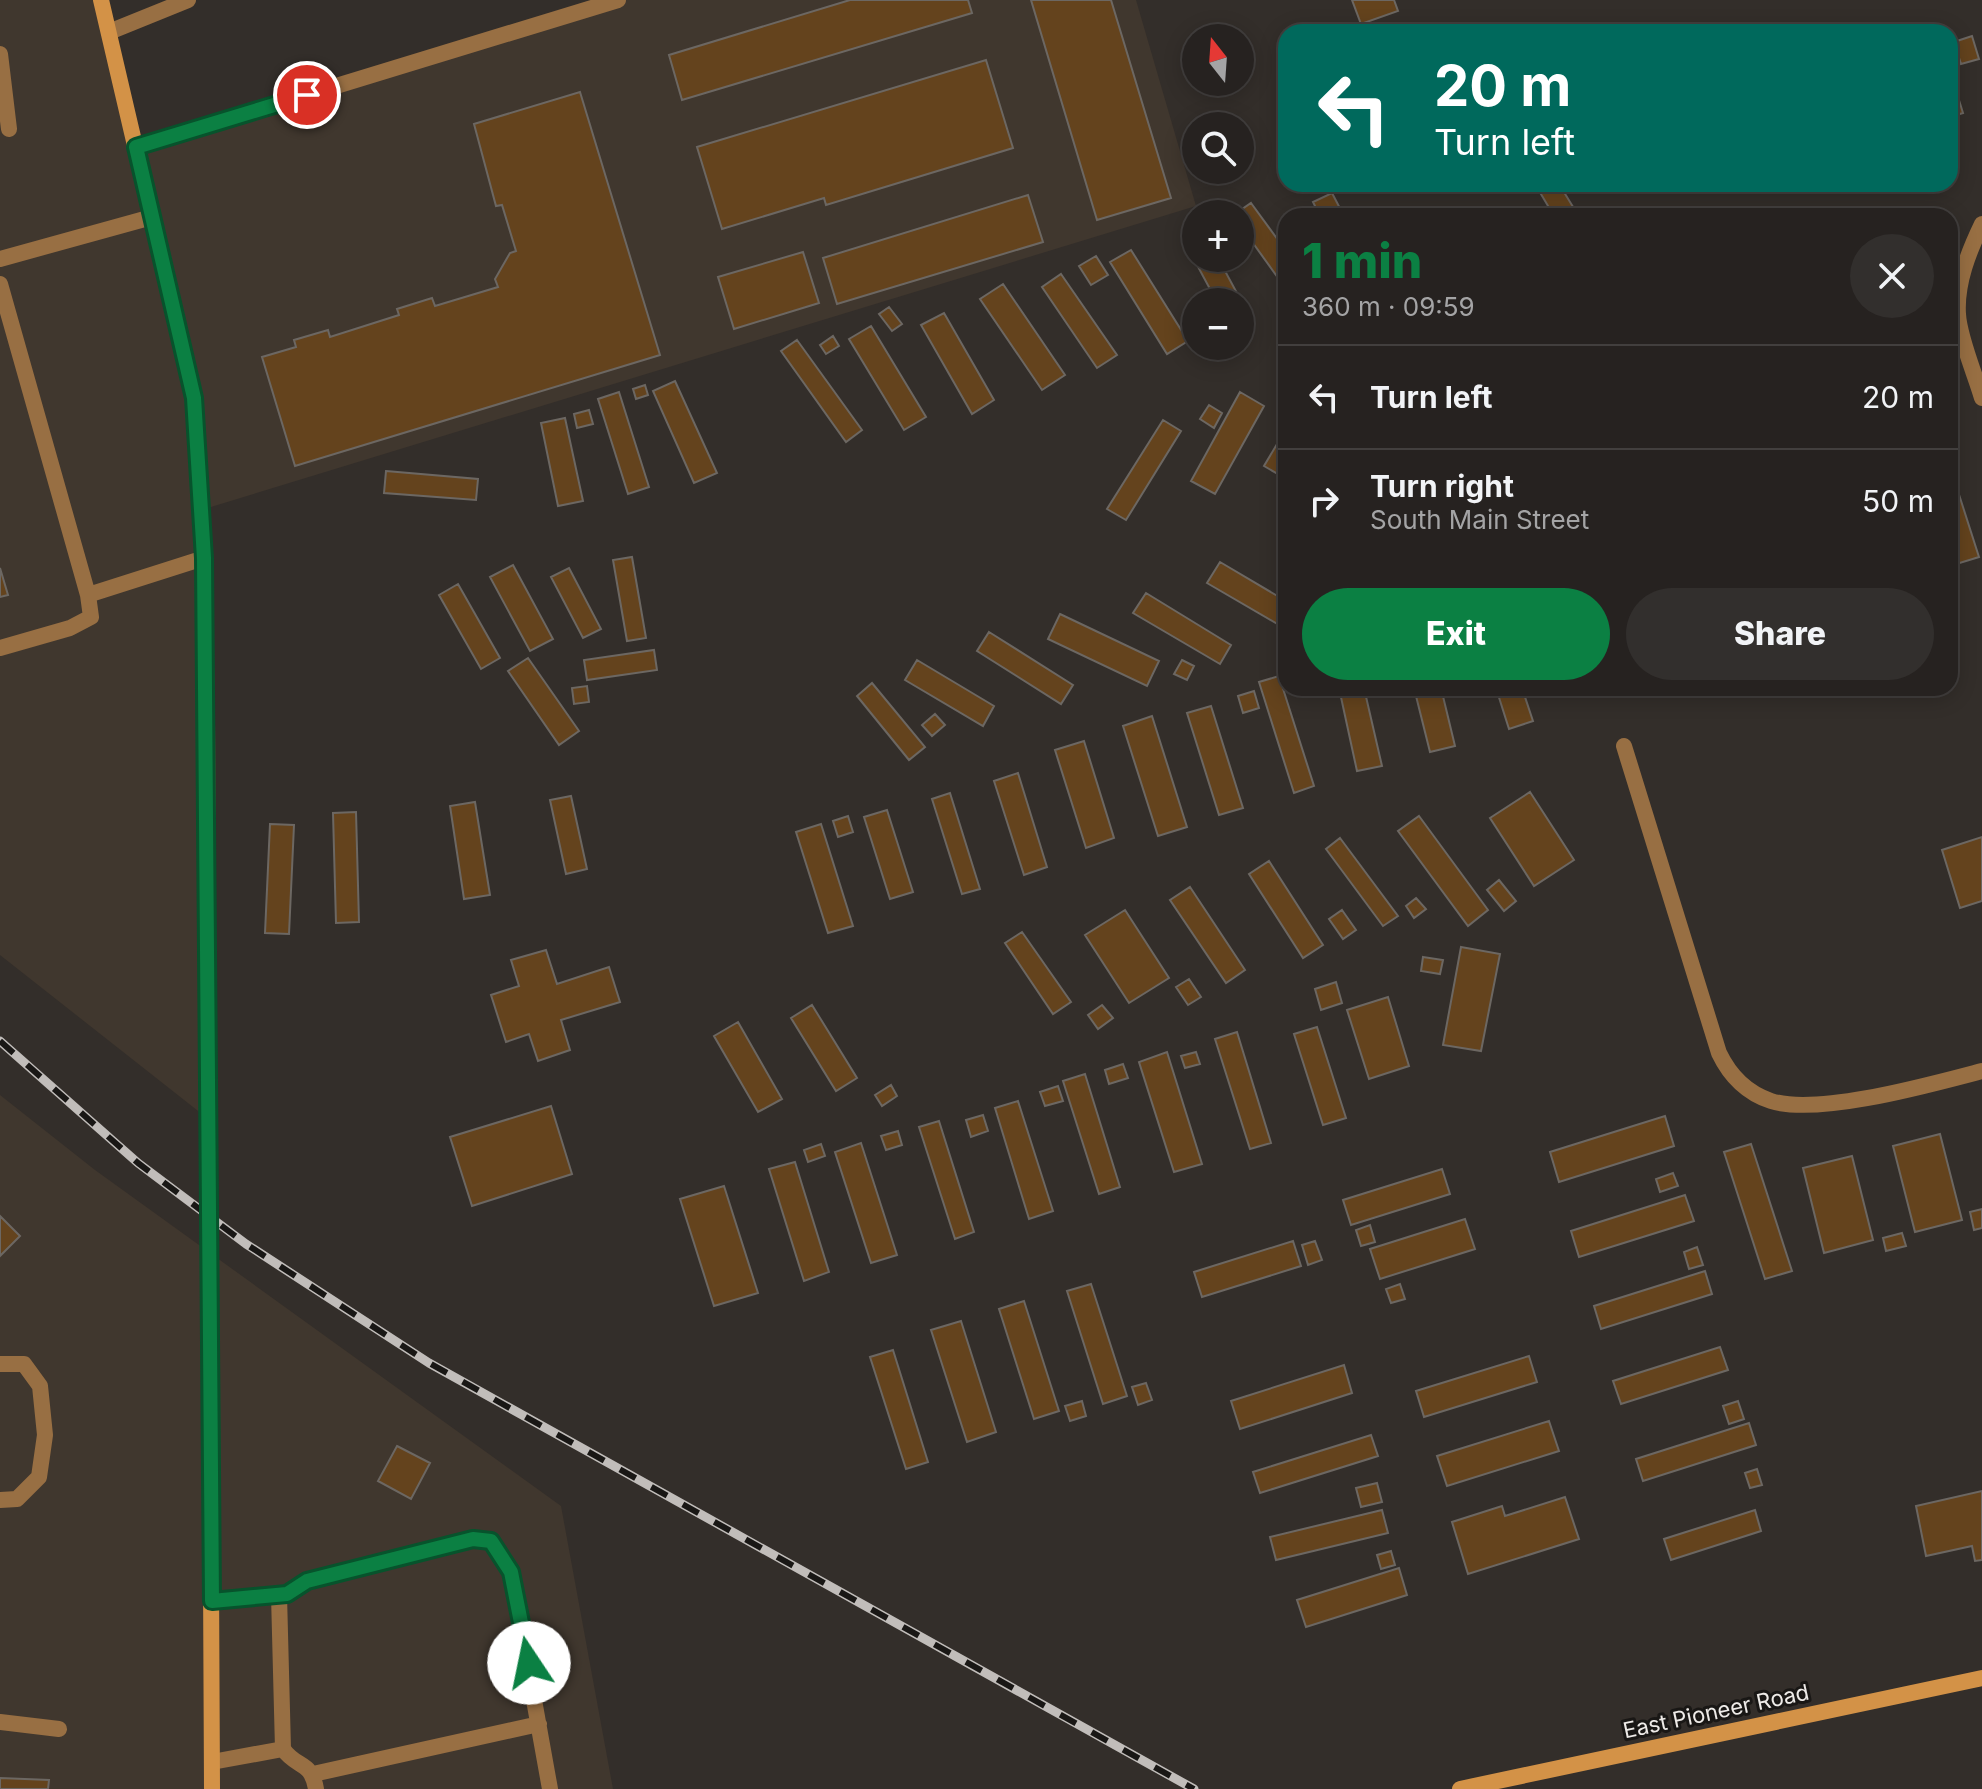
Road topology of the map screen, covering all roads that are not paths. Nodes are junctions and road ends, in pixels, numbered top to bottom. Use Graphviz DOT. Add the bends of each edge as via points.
graph roads {
  1 [pos="101,0"];
  2 [pos="188,0"];
  3 [pos="618,0"];
  4 [pos="109,32"];
  5 [pos="0,54"];
  6 [pos="9,129"];
  7 [pos="136,147"];
  8 [pos="152,217"];
  9 [pos="1982,224"];
  10 [pos="0,259"];
  11 [pos="0,284"];
  12 [pos="1982,398"];
  13 [pos="204,558"];
  14 [pos="88,595"];
  15 [pos="0,648"];
  16 [pos="1624,746"];
  17 [pos="1982,1071"];
  18 [pos="0,1364"];
  19 [pos="0,1500"];
  20 [pos="279,1595"];
  21 [pos="212,1601"];
  22 [pos="1982,1678"];
  23 [pos="0,1722"];
  24 [pos="539,1724"];
  25 [pos="59,1729"];
  26 [pos="283,1749"];
  27 [pos="212,1762"];
  28 [pos="314,1782"];
  29 [pos="212,1789"];
  30 [pos="550,1789"];
  31 [pos="1460,1789"];
  1 -- 4 [label="main road"];
  2 -- 4 [label="street"];
  3 -- 7 [label="street"];
  4 -- 7 [label="main road"];
  5 -- 6 [label="street"];
  7 -- 8 [label="main road"];
  8 -- 10 [label="street"];
  8 -- 13 [label="main road" via="194,398"];
  9 -- 12 [label="street" via="1962,279 1958,314"];
  11 -- 14 [label="street"];
  13 -- 14 [label="street"];
  13 -- 21 [label="main road"];
  14 -- 15 [label="street" via="91,617"];
  16 -- 17 [label="street" via="1719,1053 1739,1082 1769,1100 1804,1105 1873,1096"];
  18 -- 19 [label="street" via="24,1364 40,1386 45,1435 39,1477 17,1499"];
  20 -- 21 [label="street"];
  20 -- 24 [label="street" via="307,1581 473,1539 491,1541 511,1572"];
  20 -- 26 [label="street"];
  21 -- 27 [label="main road"];
  22 -- 31 [label="main road, East Pioneer Road"];
  23 -- 25 [label="street"];
  24 -- 28 [label="street"];
  24 -- 30 [label="street"];
  26 -- 27 [label="street"];
  26 -- 28 [label="street" via="290,1759 308,1766"];
  27 -- 29 [label="main road"];
}
